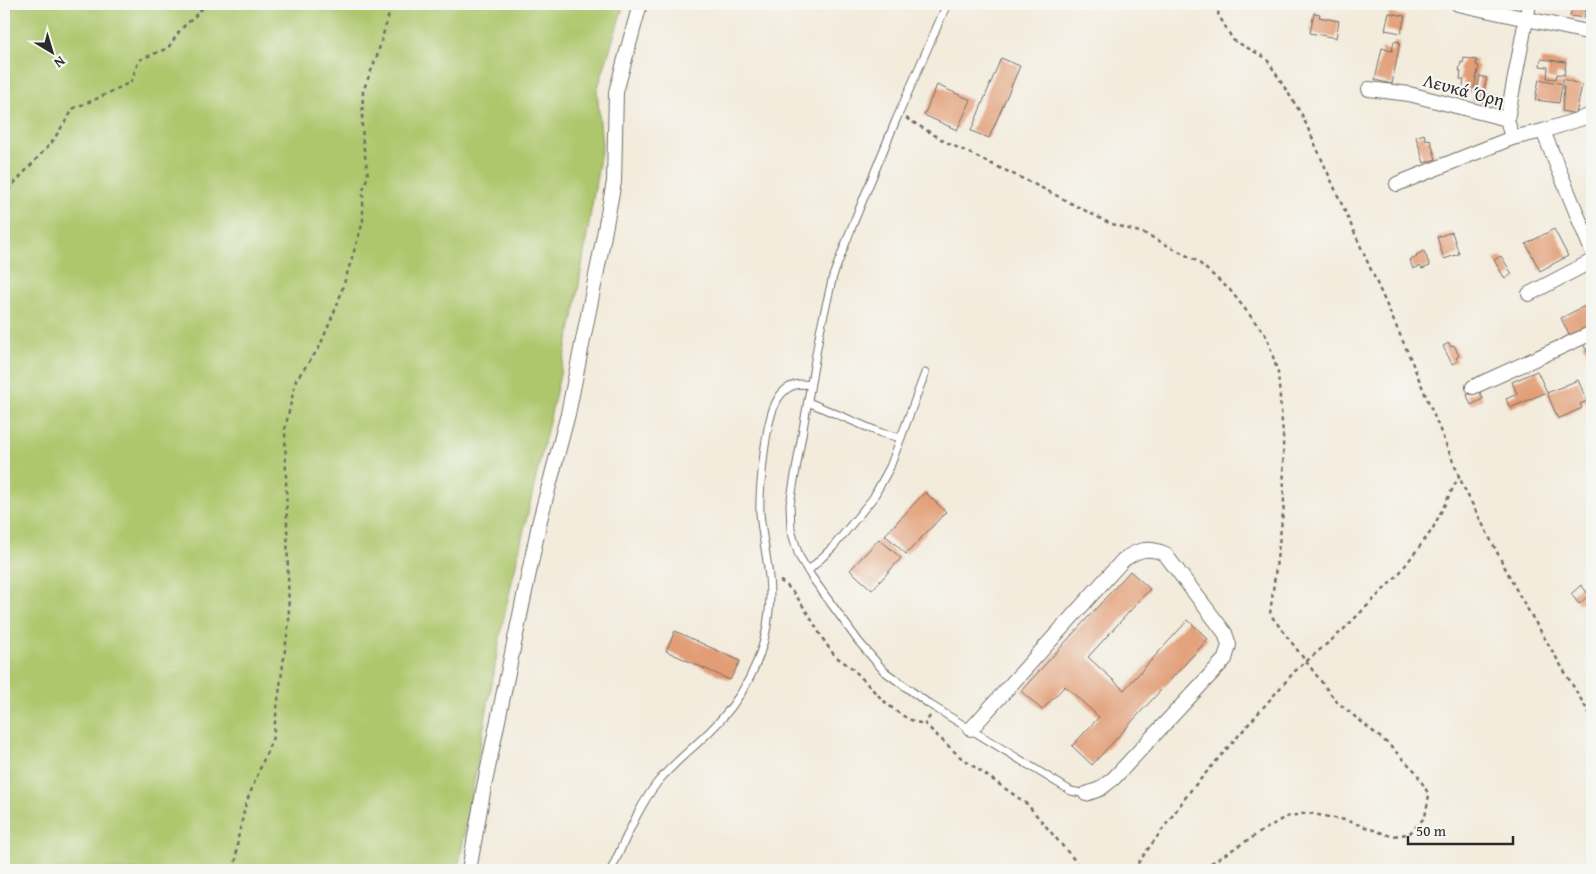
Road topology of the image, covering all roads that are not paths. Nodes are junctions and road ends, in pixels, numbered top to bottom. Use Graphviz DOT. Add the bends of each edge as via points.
graph roads {
  1 [pos="640,4"];
  2 [pos="947,4"];
  3 [pos="1458,4"];
  4 [pos="1529,4"];
  5 [pos="1526,20"];
  6 [pos="1592,33"];
  7 [pos="1369,90"];
  8 [pos="1592,115"];
  9 [pos="1507,119"];
  10 [pos="1543,131"];
  11 [pos="1512,138"];
  12 [pos="1397,184"];
  13 [pos="1592,251"];
  14 [pos="1592,261"];
  15 [pos="1529,294"];
  16 [pos="1592,333"];
  17 [pos="925,373"];
  18 [pos="810,385"];
  19 [pos="1473,387"];
  20 [pos="808,402"];
  21 [pos="901,438"];
  22 [pos="808,571"];
  23 [pos="971,729"];
  24 [pos="1086,794"];
  25 [pos="469,870"];
  26 [pos="611,870"];
  1 -- 25 [label="street" via="616,92 614,182 601,252 568,414 540,520"];
  2 -- 18 [label="lane" via="833,276"];
  3 -- 5 [label="street"];
  4 -- 5 [label="street"];
  5 -- 6 [label="street"];
  5 -- 9 [label="street"];
  7 -- 9 [label="street, Λευκά Όρη" via="1409,94"];
  8 -- 10 [label="street"];
  9 -- 11 [label="street, Λευκά Όρη"];
  10 -- 11 [label="street"];
  10 -- 13 [label="street"];
  11 -- 12 [label="street"];
  14 -- 15 [label="street"];
  16 -- 19 [label="street"];
  17 -- 21 [label="lane"];
  18 -- 20 [label="lane"];
  18 -- 26 [label="lane" via="793,385 783,392 774,406 768,427 760,514 769,576 770,610 754,670 729,711 657,783 642,805"];
  20 -- 21 [label="lane" via="881,433"];
  20 -- 22 [label="lane" via="790,504 792,530 799,556"];
  21 -- 22 [label="lane" via="873,498 833,547"];
  22 -- 23 [label="lane" via="884,671"];
  23 -- 24 [label="lane" via="1071,791"];
  23 -- 24 [label="street" via="1123,560 1135,552 1155,549 1165,554 1225,633 1230,645 1225,658 1114,778 1100,789"];
}
